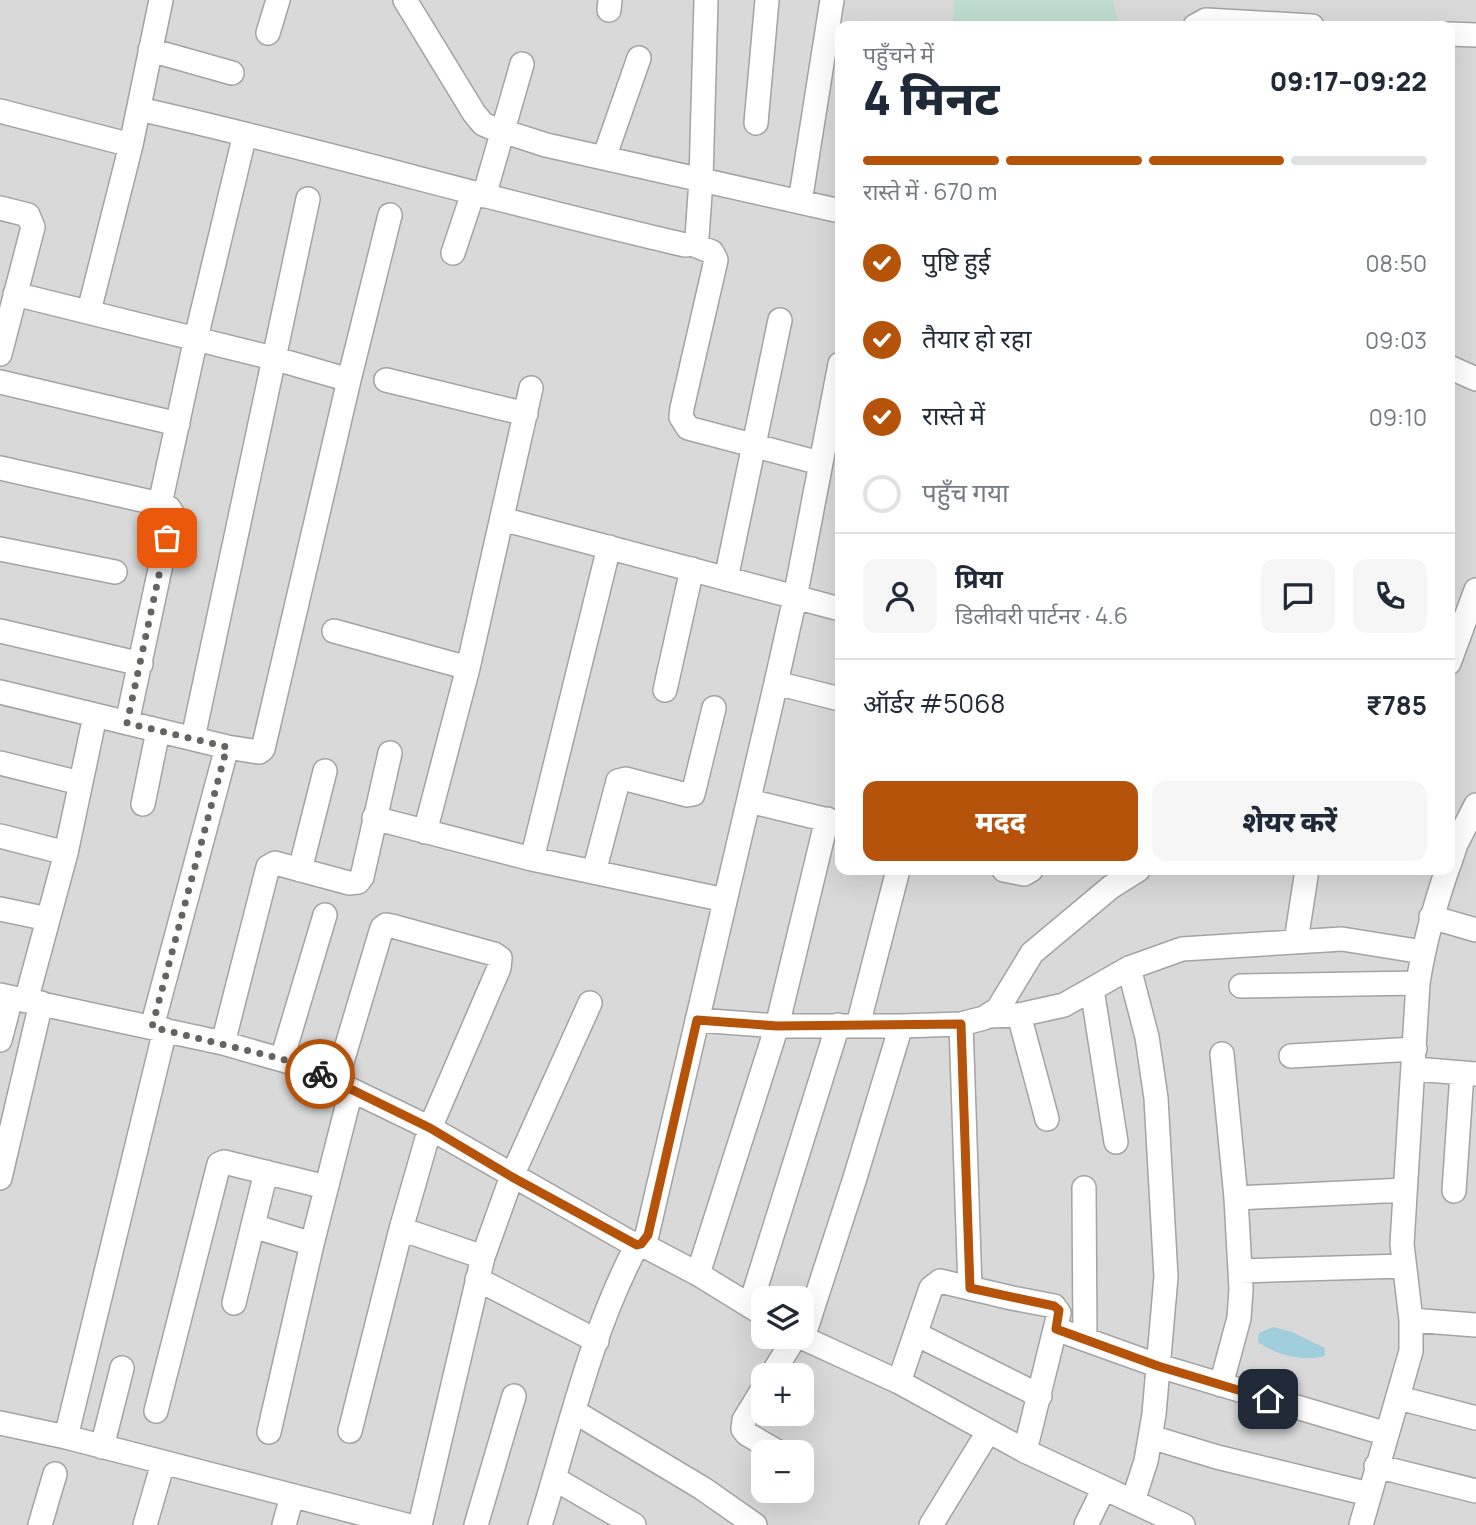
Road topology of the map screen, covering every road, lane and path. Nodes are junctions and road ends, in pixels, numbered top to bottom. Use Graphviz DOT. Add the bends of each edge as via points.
graph roads {
  1 [pos="161,0"];
  2 [pos="278,0"];
  3 [pos="405,0"];
  4 [pos="706,0"];
  5 [pos="767,0"];
  6 [pos="832,0"];
  7 [pos="1204,21"];
  8 [pos="1224,21"];
  9 [pos="268,33"];
  10 [pos="1455,34"];
  11 [pos="1476,35"];
  12 [pos="150,50"];
  13 [pos="639,58"];
  14 [pos="522,64"];
  15 [pos="232,73"];
  16 [pos="139,109"];
  17 [pos="0,111"];
  18 [pos="756,123"];
  19 [pos="503,131"];
  20 [pos="245,134"];
  21 [pos="131,145"];
  22 [pos="604,158"];
  23 [pos="701,180"];
  24 [pos="478,194"];
  25 [pos="308,199"];
  26 [pos="800,202"];
  27 [pos="0,208"];
  28 [pos="835,210"];
  29 [pos="390,215"];
  30 [pos="692,244"];
  31 [pos="453,253"];
  32 [pos="15,294"];
  33 [pos="89,311"];
  34 [pos="780,320"];
  35 [pos="195,338"];
  36 [pos="0,354"];
  37 [pos="273,358"];
  38 [pos="1455,370"];
  39 [pos="1476,379"];
  40 [pos="349,380"];
  41 [pos="386,380"];
  42 [pos="0,382"];
  43 [pos="531,388"];
  44 [pos="835,389"];
  45 [pos="526,414"];
  46 [pos="177,424"];
  47 [pos="755,447"];
  48 [pos="820,463"];
  49 [pos="0,468"];
  50 [pos="160,504"];
  51 [pos="502,519"];
  52 [pos="609,547"];
  53 [pos="0,549"];
  54 [pos="692,569"];
  55 [pos="115,572"];
  56 [pos="726,579"];
  57 [pos="1476,590"];
  58 [pos="795,598"];
  59 [pos="835,608"];
  60 [pos="0,631"];
  61 [pos="334,631"];
  62 [pos="1455,647"];
  63 [pos="141,664"];
  64 [pos="468,668"];
  65 [pos="776,683"];
  66 [pos="665,690"];
  67 [pos="0,692"];
  68 [pos="835,698"];
  69 [pos="713,708"];
  70 [pos="95,716"];
  71 [pos="127,723"];
  72 [pos="158,731"];
  73 [pos="193,738"];
  74 [pos="227,747"];
  75 [pos="390,753"];
  76 [pos="0,763"];
  77 [pos="325,771"];
  78 [pos="80,783"];
  79 [pos="749,801"];
  80 [pos="143,804"];
  81 [pos="1476,805"];
  82 [pos="374,818"];
  83 [pos="833,821"];
  84 [pos="425,832"];
  85 [pos="0,836"];
  86 [pos="1455,845"];
  87 [pos="66,853"];
  88 [pos="532,859"];
  89 [pos="300,870"];
  90 [pos="594,872"];
  91 [pos="896,875"];
  92 [pos="1306,875"];
  93 [pos="1444,875"];
  94 [pos="1114,878"];
  95 [pos="725,900"];
  96 [pos="0,909"];
  97 [pos="325,915"];
  98 [pos="1431,916"];
  99 [pos="48,919"];
  100 [pos="1476,930"];
  101 [pos="1296,941"];
  102 [pos="1423,952"];
  103 [pos="1129,968"];
  104 [pos="1418,983"];
  105 [pos="1241,986"];
  106 [pos="1093,989"];
  107 [pos="20,999"];
  108 [pos="590,1003"];
  109 [pos="1019,1015"];
  110 [pos="989,1016"];
  111 [pos="697,1020"];
  112 [pos="961,1024"];
  113 [pos="848,1025"];
  114 [pos="777,1026"];
  115 [pos="901,1026"];
  116 [pos="159,1028"];
  117 [pos="0,1040"];
  118 [pos="223,1043"];
  119 [pos="1222,1054"];
  120 [pos="1290,1056"];
  121 [pos="282,1059"];
  122 [pos="1415,1059"];
  123 [pos="1469,1074"];
  124 [pos="343,1086"];
  125 [pos="1047,1119"];
  126 [pos="430,1128"];
  127 [pos="1116,1143"];
  128 [pos="266,1172"];
  129 [pos="512,1177"];
  130 [pos="0,1178"];
  131 [pos="326,1187"];
  132 [pos="1084,1188"];
  133 [pos="1405,1191"];
  134 [pos="1454,1191"];
  135 [pos="1236,1198"];
  136 [pos="253,1226"];
  137 [pos="401,1229"];
  138 [pos="312,1244"];
  139 [pos="639,1245"];
  140 [pos="482,1257"];
  141 [pos="1403,1266"];
  142 [pos="1240,1271"];
  143 [pos="698,1274"];
  144 [pos="477,1279"];
  145 [pos="765,1286"];
  146 [pos="970,1288"];
  147 [pos="814,1297"];
  148 [pos="233,1303"];
  149 [pos="751,1306"];
  150 [pos="1411,1320"];
  151 [pos="1476,1325"];
  152 [pos="1056,1329"];
  153 [pos="916,1334"];
  154 [pos="1085,1339"];
  155 [pos="597,1341"];
  156 [pos="814,1343"];
  157 [pos="1158,1366"];
  158 [pos="122,1368"];
  159 [pos="899,1382"];
  160 [pos="1221,1385"];
  161 [pos="514,1395"];
  162 [pos="1040,1396"];
  163 [pos="1399,1398"];
  164 [pos="751,1409"];
  165 [pos="156,1411"];
  166 [pos="575,1412"];
  167 [pos="1476,1418"];
  168 [pos="0,1423"];
  169 [pos="349,1431"];
  170 [pos="269,1432"];
  171 [pos="988,1432"];
  172 [pos="1387,1434"];
  173 [pos="66,1437"];
  174 [pos="1151,1437"];
  175 [pos="757,1440"];
  176 [pos="102,1447"];
  177 [pos="1025,1451"];
  178 [pos="163,1463"];
  179 [pos="1376,1466"];
  180 [pos="55,1474"];
  181 [pos="555,1479"];
  182 [pos="1104,1488"];
  183 [pos="1476,1491"];
  184 [pos="1369,1494"];
  185 [pos="292,1496"];
  186 [pos="1133,1501"];
  187 [pos="344,1517"];
  188 [pos="1158,1520"];
  189 [pos="40,1525"];
  190 [pos="145,1525"];
  191 [pos="284,1525"];
  192 [pos="406,1525"];
  193 [pos="420,1525"];
  194 [pos="476,1525"];
  195 [pos="540,1525"];
  196 [pos="634,1525"];
  197 [pos="755,1525"];
  198 [pos="931,1525"];
  199 [pos="1086,1525"];
  200 [pos="1183,1525"];
  201 [pos="1361,1525"];
  1 -- 12 [label="street"];
  2 -- 9 [label="street"];
  3 -- 19 [label="street" via="478,119"];
  4 -- 23 [label="street"];
  5 -- 18 [label="street"];
  6 -- 26 [label="street"];
  7 -- 8 [label="street"];
  10 -- 11 [label="street"];
  12 -- 15 [label="street"];
  12 -- 16 [label="street"];
  13 -- 22 [label="street"];
  14 -- 19 [label="street"];
  16 -- 20 [label="street"];
  16 -- 21 [label="street"];
  17 -- 21 [label="street"];
  19 -- 22 [label="street"];
  19 -- 24 [label="street"];
  20 -- 24 [label="street"];
  20 -- 35 [label="street"];
  21 -- 33 [label="street"];
  22 -- 23 [label="street"];
  23 -- 26 [label="street"];
  23 -- 30 [label="street"];
  24 -- 30 [label="street"];
  24 -- 31 [label="street"];
  25 -- 37 [label="street"];
  26 -- 28 [label="street"];
  27 -- 32 [label="street" via="32,220"];
  29 -- 40 [label="street"];
  30 -- 47 [label="street" via="712,252 716,260 681,417 688,428"];
  32 -- 33 [label="street"];
  32 -- 36 [label="street"];
  33 -- 35 [label="street"];
  34 -- 47 [label="street"];
  35 -- 37 [label="street"];
  35 -- 46 [label="street"];
  37 -- 40 [label="street"];
  37 -- 73 [label="street"];
  38 -- 39 [label="street"];
  40 -- 74 [label="street" via="265,745 259,752"];
  41 -- 45 [label="street"];
  42 -- 46 [label="street"];
  43 -- 45 [label="street"];
  44 -- 48 [label="street"];
  45 -- 51 [label="street"];
  46 -- 50 [label="street"];
  47 -- 48 [label="street"];
  47 -- 56 [label="street"];
  48 -- 58 [label="street"];
  49 -- 50 [label="street"];
  50 -- 63 [label="street" via="172,513"];
  51 -- 52 [label="street"];
  51 -- 64 [label="street"];
  52 -- 54 [label="street"];
  52 -- 88 [label="street"];
  53 -- 55 [label="street"];
  54 -- 56 [label="street"];
  54 -- 66 [label="street"];
  56 -- 58 [label="street"];
  57 -- 62 [label="street"];
  58 -- 59 [label="street"];
  58 -- 65 [label="street"];
  60 -- 63 [label="street"];
  61 -- 64 [label="street"];
  63 -- 71 [label="street"];
  64 -- 84 [label="street"];
  65 -- 68 [label="street"];
  65 -- 79 [label="street"];
  67 -- 70 [label="street"];
  69 -- 90 [label="street" via="693,794 618,781"];
  70 -- 71 [label="street"];
  70 -- 78 [label="street"];
  71 -- 72 [label="street"];
  72 -- 73 [label="street"];
  72 -- 80 [label="street"];
  73 -- 74 [label="street"];
  74 -- 116 [label="street"];
  75 -- 82 [label="street"];
  76 -- 78 [label="street"];
  77 -- 89 [label="street"];
  78 -- 87 [label="street"];
  79 -- 83 [label="street"];
  79 -- 95 [label="street"];
  81 -- 86 [label="street"];
  82 -- 84 [label="street"];
  82 -- 89 [label="street" via="358,882"];
  83 -- 114 [label="street"];
  84 -- 88 [label="street"];
  85 -- 87 [label="street"];
  87 -- 99 [label="street"];
  88 -- 90 [label="street"];
  89 -- 118 [label="street" via="275,863 268,867"];
  90 -- 95 [label="street"];
  91 -- 113 [label="street"];
  92 -- 101 [label="street"];
  93 -- 98 [label="street"];
  94 -- 110 [label="street" via="1032,953"];
  95 -- 111 [label="street"];
  96 -- 99 [label="street"];
  97 -- 121 [label="street"];
  98 -- 100 [label="street"];
  98 -- 102 [label="street"];
  99 -- 107 [label="street"];
  101 -- 102 [label="street" via="1342,940"];
  101 -- 103 [label="street" via="1182,949"];
  102 -- 104 [label="street"];
  103 -- 106 [label="street"];
  103 -- 157 [label="street" via="1147,1037 1160,1139 1166,1277"];
  104 -- 105 [label="street"];
  104 -- 122 [label="street"];
  106 -- 109 [label="street" via="1064,1006"];
  106 -- 127 [label="street"];
  107 -- 116 [label="street"];
  107 -- 117 [label="street"];
  107 -- 130 [label="street"];
  108 -- 129 [label="street"];
  109 -- 110 [label="street"];
  109 -- 125 [label="street"];
  110 -- 112 [label="street"];
  111 -- 114 [label="street"];
  111 -- 139 [label="street" via="648,1235"];
  112 -- 115 [label="street"];
  112 -- 146 [label="street"];
  113 -- 114 [label="street"];
  113 -- 115 [label="street"];
  113 -- 145 [label="street"];
  114 -- 143 [label="street"];
  115 -- 147 [label="street"];
  116 -- 118 [label="street"];
  116 -- 173 [label="street"];
  118 -- 121 [label="street"];
  119 -- 135 [label="street"];
  120 -- 122 [label="street"];
  121 -- 124 [label="street"];
  122 -- 123 [label="street"];
  122 -- 133 [label="street"];
  123 -- 134 [label="street"];
  124 -- 126 [label="street"];
  124 -- 126 [label="street" via="382,928 392,926 494,954 500,958 499,968"];
  124 -- 131 [label="street"];
  126 -- 129 [label="street"];
  126 -- 137 [label="street"];
  128 -- 131 [label="street"];
  128 -- 136 [label="street"];
  128 -- 165 [label="street" via="224,1162 216,1168"];
  129 -- 139 [label="street"];
  129 -- 140 [label="street"];
  131 -- 138 [label="street"];
  132 -- 154 [label="street"];
  133 -- 135 [label="street"];
  133 -- 141 [label="street"];
  135 -- 142 [label="street"];
  136 -- 138 [label="street"];
  136 -- 148 [label="street"];
  137 -- 140 [label="street"];
  137 -- 169 [label="street"];
  138 -- 170 [label="street"];
  139 -- 143 [label="street"];
  139 -- 155 [label="street" via="615,1288"];
  140 -- 144 [label="street"];
  141 -- 142 [label="street"];
  141 -- 150 [label="street"];
  142 -- 160 [label="street" via="1239,1318"];
  143 -- 149 [label="street"];
  144 -- 155 [label="street"];
  144 -- 193 [label="street"];
  146 -- 152 [label="street" via="1054,1306 1059,1310"];
  146 -- 153 [label="street" via="935,1282"];
  150 -- 151 [label="street"];
  150 -- 163 [label="street" via="1412,1351"];
  152 -- 154 [label="street"];
  152 -- 162 [label="street"];
  153 -- 159 [label="street"];
  153 -- 162 [label="street"];
  154 -- 157 [label="street"];
  155 -- 166 [label="street"];
  156 -- 159 [label="street"];
  157 -- 160 [label="street"];
  157 -- 174 [label="street"];
  158 -- 176 [label="street"];
  159 -- 171 [label="street"];
  160 -- 172 [label="street"];
  161 -- 194 [label="street"];
  162 -- 177 [label="street"];
  163 -- 167 [label="street"];
  163 -- 172 [label="street"];
  164 -- 175 [label="street" via="743,1429"];
  166 -- 181 [label="street"];
  166 -- 197 [label="street"];
  168 -- 173 [label="street"];
  171 -- 177 [label="street"];
  171 -- 198 [label="street"];
  172 -- 179 [label="street"];
  173 -- 176 [label="street"];
  174 -- 184 [label="street"];
  174 -- 186 [label="street"];
  176 -- 178 [label="street"];
  177 -- 182 [label="street"];
  178 -- 185 [label="street"];
  178 -- 190 [label="street"];
  179 -- 183 [label="street"];
  179 -- 184 [label="street"];
  180 -- 189 [label="street"];
  181 -- 195 [label="street"];
  181 -- 196 [label="street"];
  182 -- 186 [label="street"];
  182 -- 199 [label="street"];
  184 -- 201 [label="street"];
  185 -- 187 [label="street"];
  185 -- 191 [label="street"];
  186 -- 188 [label="street"];
  187 -- 192 [label="street"];
  188 -- 200 [label="street"];
}
